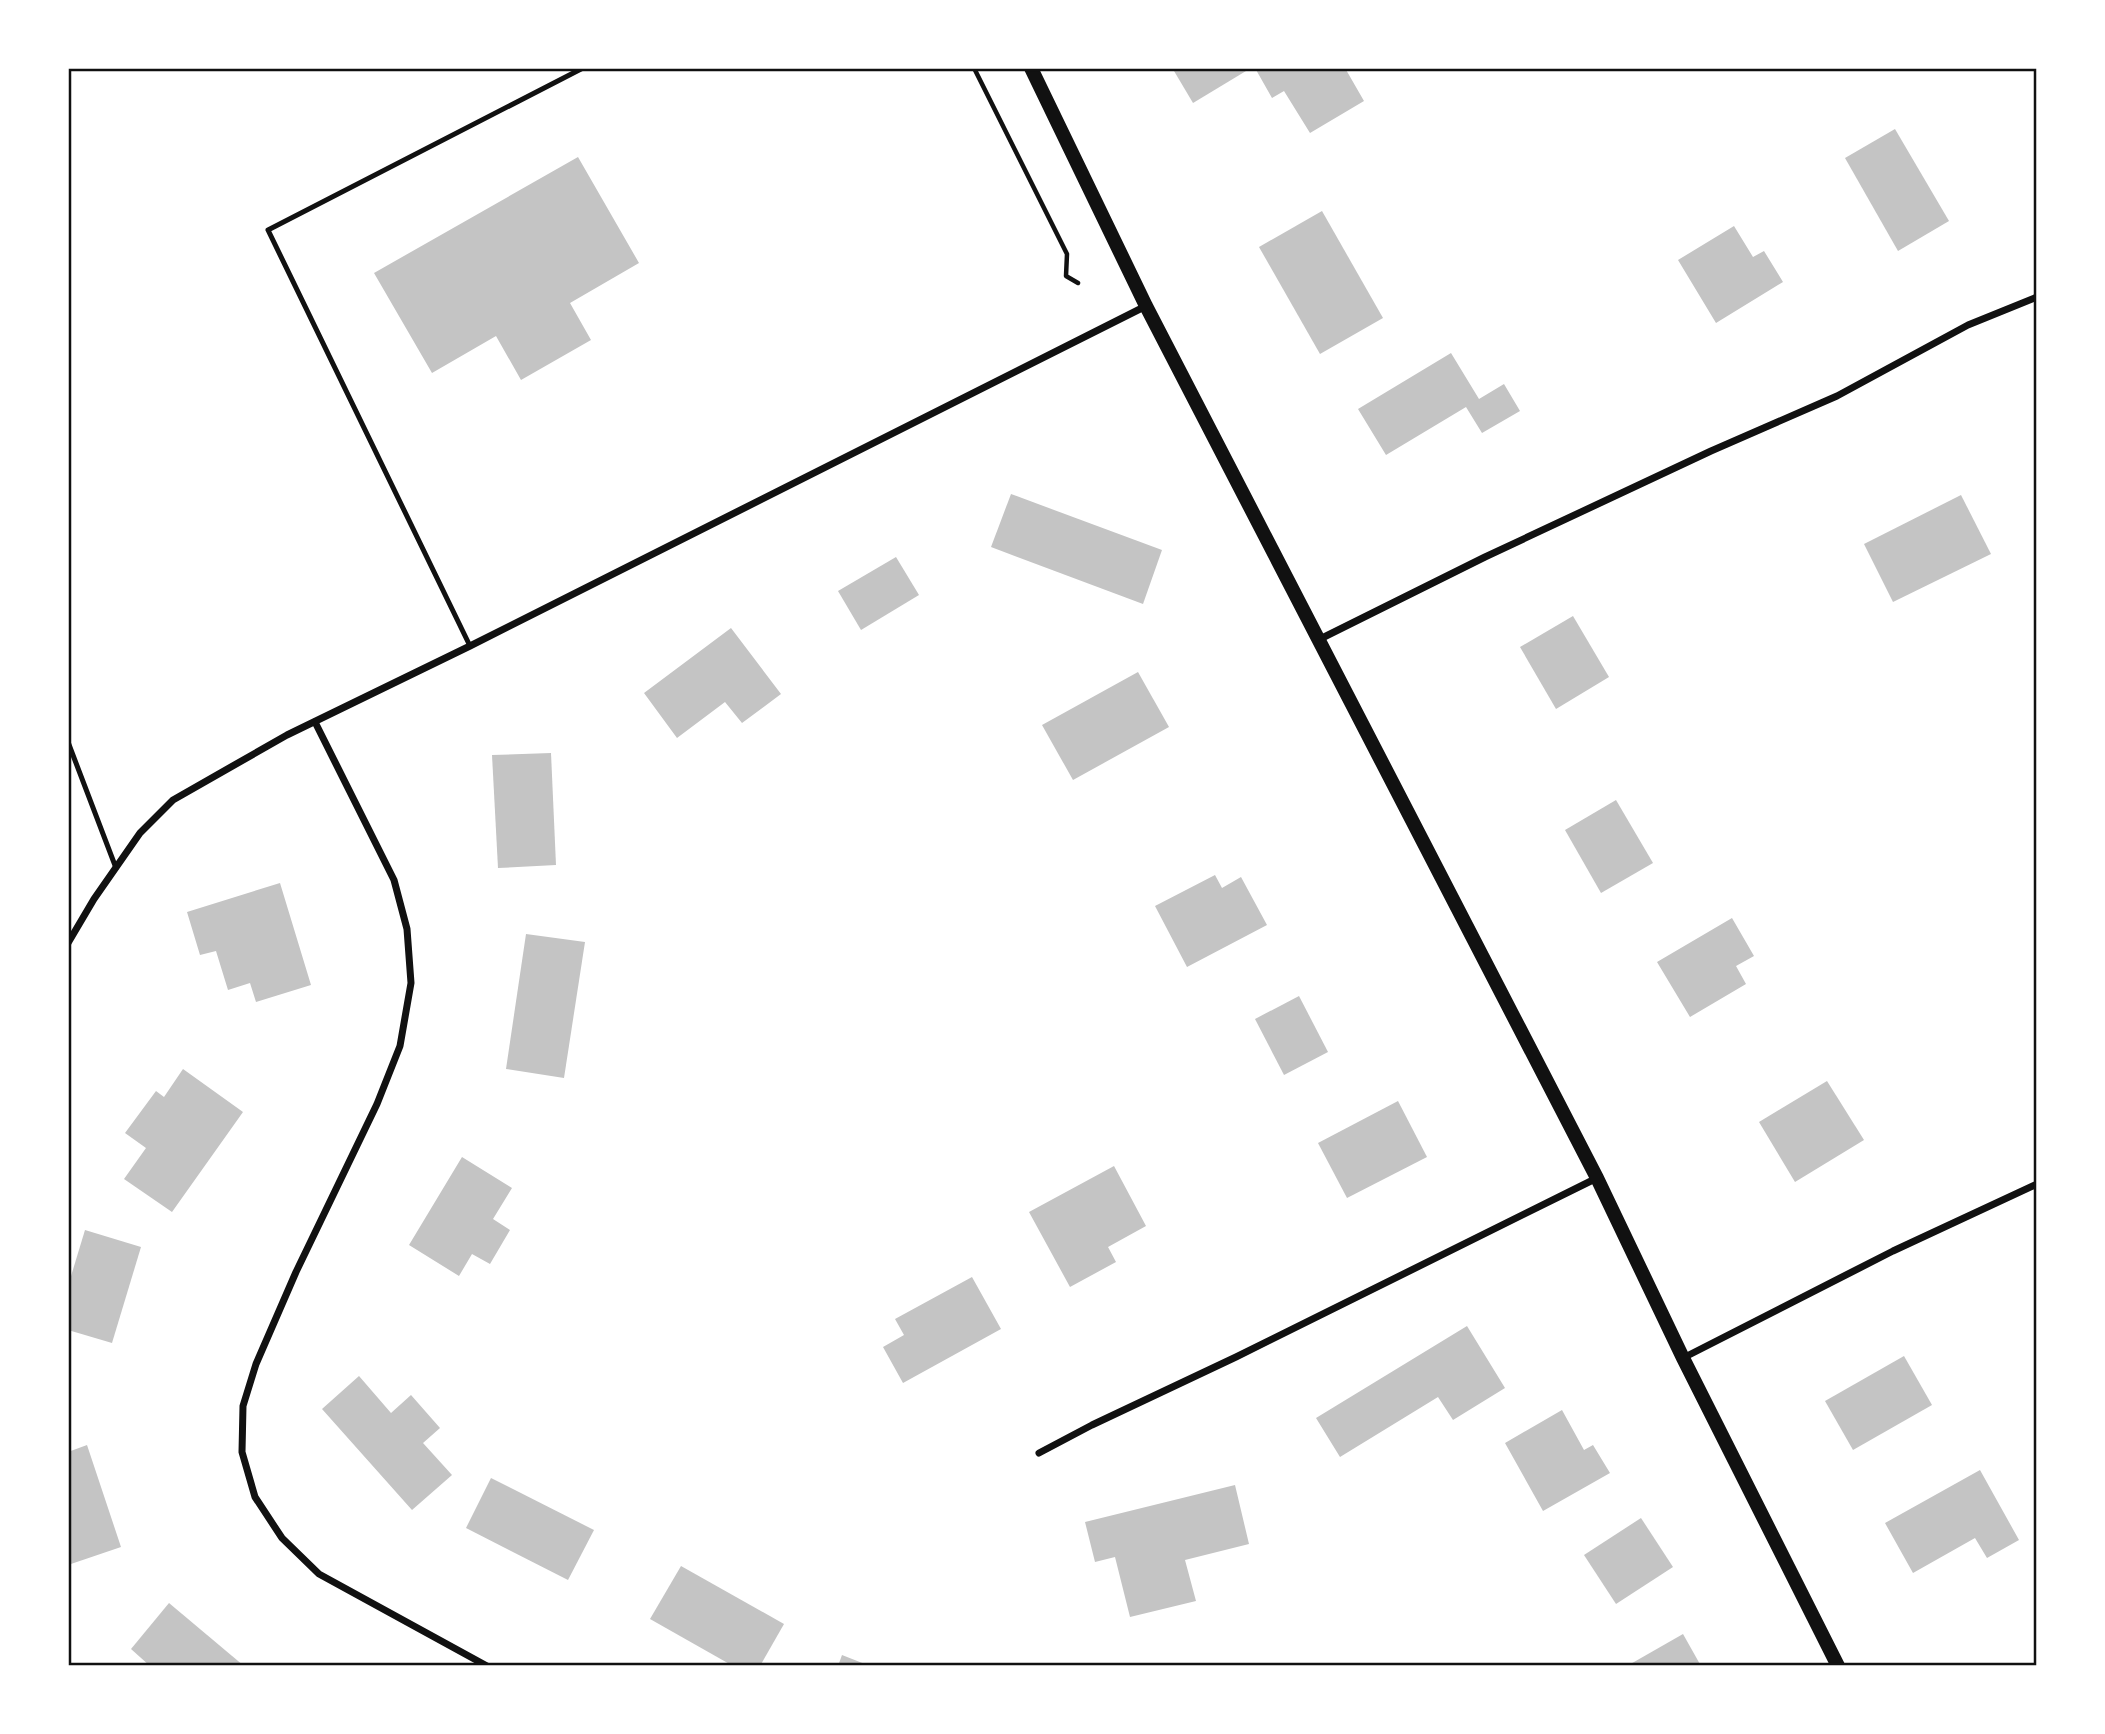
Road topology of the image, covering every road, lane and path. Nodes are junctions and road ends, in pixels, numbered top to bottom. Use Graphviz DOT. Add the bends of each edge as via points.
graph roads {
  1 [pos="583,68"];
  2 [pos="974,68"];
  3 [pos="1031,68"];
  4 [pos="1078,284"];
  5 [pos="2037,297"];
  6 [pos="1146,306"];
  7 [pos="1318,640"];
  8 [pos="470,646"];
  9 [pos="315,722"];
  10 [pos="68,742"];
  11 [pos="116,868"];
  12 [pos="68,943"];
  13 [pos="1597,1178"];
  14 [pos="2037,1184"];
  15 [pos="1683,1358"];
  16 [pos="1039,1453"];
  17 [pos="487,1666"];
  18 [pos="1838,1666"];
  1 -- 8 [label="lane" via="268,230"];
  2 -- 4 [label="path" via="1066,254 1066,276"];
  3 -- 6 [label="main road"];
  5 -- 7 [label="street" via="1968,325 1837,396 1485,557"];
  6 -- 7 [label="main road"];
  6 -- 8 [label="street"];
  7 -- 13 [label="main road"];
  8 -- 9 [label="street"];
  9 -- 11 [label="street" via="173,800 140,833"];
  9 -- 17 [label="street" via="394,880 407,929 411,983 400,1046 377,1104 256,1364 243,1406 242,1452 255,1497 282,1538 319,1574"];
  10 -- 11 [label="lane"];
  11 -- 12 [label="street"];
  13 -- 15 [label="main road"];
  13 -- 16 [label="street"];
  14 -- 15 [label="street"];
  15 -- 18 [label="main road"];
}
